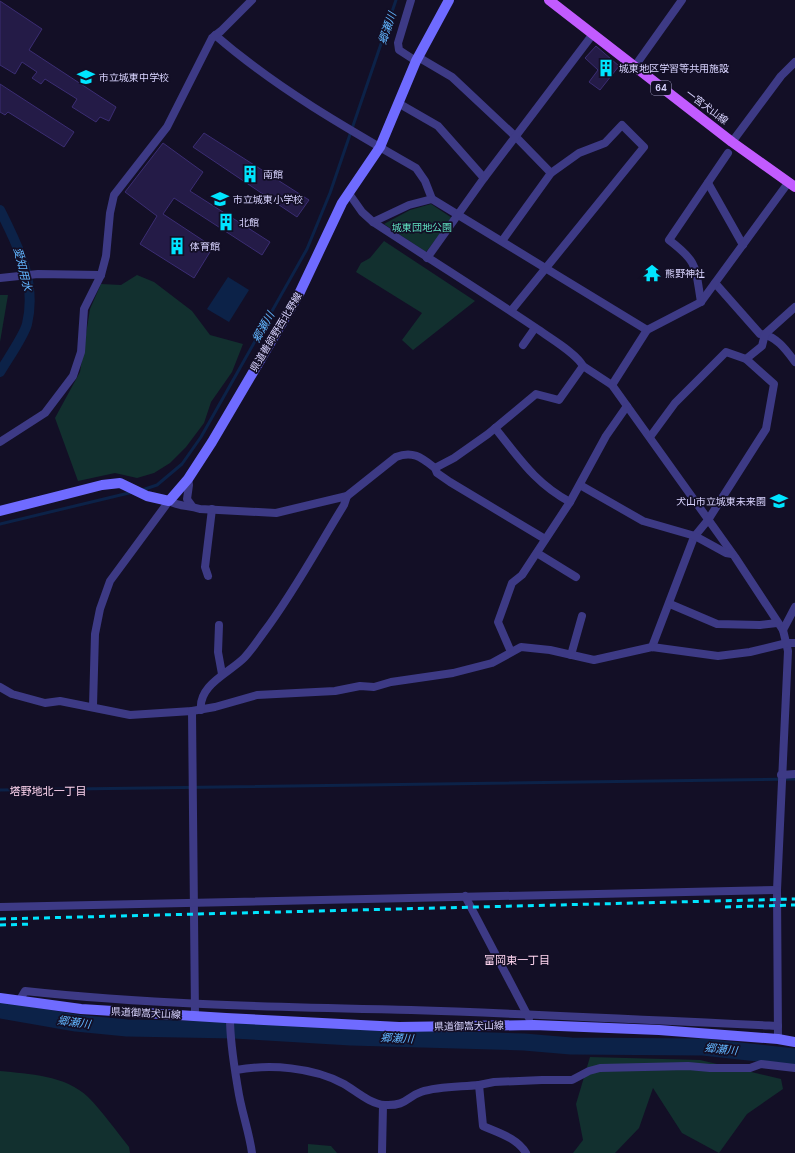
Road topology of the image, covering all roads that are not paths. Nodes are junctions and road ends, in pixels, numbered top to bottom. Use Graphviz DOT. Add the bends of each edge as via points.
graph roads {
  1 [pos="252,0"];
  2 [pos="411,0"];
  3 [pos="449,0"];
  4 [pos="549,0"];
  5 [pos="682,0"];
  6 [pos="593,34"];
  7 [pos="215,35"];
  8 [pos="417,59"];
  9 [pos="795,62"];
  10 [pos="635,66"];
  11 [pos="398,103"];
  12 [pos="516,137"];
  13 [pos="732,142"];
  14 [pos="380,147"];
  15 [pos="728,153"];
  16 [pos="551,174"];
  17 [pos="484,178"];
  18 [pos="708,183"];
  19 [pos="793,185"];
  20 [pos="350,195"];
  21 [pos="432,199"];
  22 [pos="458,216"];
  23 [pos="373,222"];
  24 [pos="502,241"];
  25 [pos="743,245"];
  26 [pos="427,258"];
  27 [pos="546,270"];
  28 [pos="102,275"];
  29 [pos="0,278"];
  30 [pos="715,283"];
  31 [pos="701,302"];
  32 [pos="795,307"];
  33 [pos="511,311"];
  34 [pos="535,328"];
  35 [pos="647,330"];
  36 [pos="765,334"];
  37 [pos="524,345"];
  38 [pos="746,359"];
  39 [pos="795,362"];
  40 [pos="583,366"];
  41 [pos="612,385"];
  42 [pos="627,406"];
  43 [pos="495,428"];
  44 [pos="650,437"];
  45 [pos="0,442"];
  46 [pos="435,468"];
  47 [pos="188,479"];
  48 [pos="580,485"];
  49 [pos="347,496"];
  50 [pos="169,501"];
  51 [pos="570,502"];
  52 [pos="192,506"];
  53 [pos="212,509"];
  54 [pos="0,511"];
  55 [pos="708,520"];
  56 [pos="695,536"];
  57 [pos="545,538"];
  58 [pos="537,552"];
  59 [pos="732,554"];
  60 [pos="208,576"];
  61 [pos="576,577"];
  62 [pos="670,604"];
  63 [pos="795,607"];
  64 [pos="582,616"];
  65 [pos="777,622"];
  66 [pos="219,626"];
  67 [pos="783,630"];
  68 [pos="791,643"];
  69 [pos="652,648"];
  70 [pos="510,652"];
  71 [pos="571,655"];
  72 [pos="222,674"];
  73 [pos="0,687"];
  74 [pos="93,706"];
  75 [pos="201,710"];
  76 [pos="192,711"];
  77 [pos="795,774"];
  78 [pos="781,775"];
  79 [pos="777,890"];
  80 [pos="466,896"];
  81 [pos="193,903"];
  82 [pos="0,907"];
  83 [pos="0,998"];
  84 [pos="19,1001"];
  85 [pos="195,1004"];
  86 [pos="527,1014"];
  87 [pos="195,1016"];
  88 [pos="230,1021"];
  89 [pos="534,1025"];
  90 [pos="778,1026"];
  91 [pos="778,1039"];
  92 [pos="795,1042"];
  93 [pos="795,1068"];
  94 [pos="236,1070"];
  95 [pos="479,1085"];
  96 [pos="383,1105"];
  97 [pos="252,1153"];
  98 [pos="382,1153"];
  99 [pos="526,1153"];
  1 -- 7 [label="street"];
  2 -- 8 [label="street" via="398,43 399,50"];
  3 -- 8 [label="main road, 県道善師野西北野線"];
  4 -- 6 [label="main road, 一宮犬山線 / 64"];
  5 -- 10 [label="street"];
  6 -- 10 [label="main road, 一宮犬山線 / 64"];
  6 -- 12 [label="street"];
  7 -- 14 [label="street" via="269,79"];
  7 -- 28 [label="street" via="167,127 114,195"];
  8 -- 11 [label="main road, 県道善師野西北野線"];
  8 -- 12 [label="street" via="452,77"];
  9 -- 13 [label="street" via="781,76"];
  10 -- 13 [label="main road, 一宮犬山線 / 64"];
  11 -- 14 [label="main road, 県道善師野西北野線"];
  11 -- 17 [label="street" via="438,126"];
  12 -- 16 [label="street"];
  12 -- 17 [label="street"];
  13 -- 19 [label="main road, 一宮犬山線 / 64"];
  14 -- 20 [label="main road, 県道善師野西北野線"];
  14 -- 21 [label="street" via="416,168 425,181"];
  15 -- 18 [label="street"];
  16 -- 24 [label="street"];
  16 -- 27 [label="street" via="579,153 605,143 622,125 644,147"];
  17 -- 22 [label="street"];
  18 -- 25 [label="street"];
  18 -- 31 [label="street" via="669,240 688,255 695,265"];
  19 -- 25 [label="street"];
  20 -- 23 [label="street"];
  20 -- 47 [label="main road, 県道善師野西北野線" via="342,203 299,294"];
  21 -- 22 [label="street"];
  21 -- 23 [label="street" via="409,205"];
  22 -- 24 [label="street"];
  22 -- 26 [label="street"];
  23 -- 26 [label="street"];
  24 -- 27 [label="street"];
  25 -- 30 [label="street"];
  26 -- 33 [label="street"];
  27 -- 33 [label="street"];
  27 -- 35 [label="street"];
  28 -- 29 [label="street" via="38,274"];
  28 -- 45 [label="street" via="84,309 81,352 73,376 45,413"];
  30 -- 31 [label="street"];
  30 -- 36 [label="street" via="760,334"];
  31 -- 35 [label="street"];
  32 -- 36 [label="street"];
  33 -- 34 [label="street"];
  34 -- 37 [label="street"];
  34 -- 40 [label="street"];
  35 -- 41 [label="street"];
  36 -- 38 [label="street" via="762,346"];
  36 -- 39 [label="street" via="783,345"];
  38 -- 44 [label="street" via="726,352 721,356 675,402"];
  38 -- 55 [label="street" via="774,384 766,429"];
  40 -- 41 [label="street"];
  40 -- 43 [label="street" via="559,400 536,394"];
  41 -- 42 [label="street"];
  42 -- 44 [label="street"];
  42 -- 48 [label="street" via="606,436"];
  43 -- 46 [label="street" via="454,458"];
  43 -- 51 [label="street" via="529,472 551,491"];
  44 -- 55 [label="street"];
  46 -- 49 [label="street" via="419,455 404,453"];
  46 -- 57 [label="street" via="437,473 450,482"];
  47 -- 50 [label="main road, 県道善師野西北野線"];
  47 -- 52 [label="street" via="187,499"];
  48 -- 51 [label="street"];
  48 -- 56 [label="street" via="643,521"];
  49 -- 53 [label="street" via="276,512"];
  49 -- 72 [label="street" via="278,614 244,658"];
  50 -- 52 [label="street" via="177,506"];
  50 -- 54 [label="main road" via="147,496 120,483 102,485"];
  50 -- 74 [label="street" via="110,581 95,634"];
  51 -- 57 [label="street"];
  52 -- 53 [label="street"];
  53 -- 60 [label="street" via="205,567"];
  55 -- 56 [label="street"];
  55 -- 59 [label="street"];
  56 -- 59 [label="street"];
  56 -- 62 [label="street"];
  57 -- 58 [label="street"];
  58 -- 61 [label="street"];
  58 -- 70 [label="street" via="522,575 512,583 498,622"];
  59 -- 65 [label="street"];
  62 -- 65 [label="street" via="717,624 760,625"];
  62 -- 69 [label="street"];
  63 -- 67 [label="street"];
  64 -- 71 [label="street"];
  65 -- 67 [label="street"];
  66 -- 72 [label="street" via="218,652"];
  67 -- 68 [label="street"];
  68 -- 69 [label="street" via="718,656"];
  68 -- 78 [label="street"];
  69 -- 71 [label="street" via="594,660"];
  70 -- 71 [label="street" via="521,647 532,647"];
  70 -- 75 [label="street" via="492,663 418,679 335,691 257,695"];
  72 -- 75 [label="street" via="200,701"];
  73 -- 74 [label="street" via="12,694 44,703 60,701"];
  74 -- 76 [label="street" via="130,715"];
  75 -- 76 [label="street"];
  76 -- 81 [label="street"];
  77 -- 78 [label="street"];
  78 -- 79 [label="street"];
  79 -- 80 [label="street"];
  79 -- 90 [label="street"];
  80 -- 81 [label="street"];
  80 -- 86 [label="street"];
  81 -- 82 [label="street"];
  81 -- 85 [label="street"];
  83 -- 84 [label="main road, 県道御嵩犬山線"];
  84 -- 85 [label="street" via="25,991"];
  84 -- 87 [label="main road, 県道御嵩犬山線" via="81,1009"];
  85 -- 86 [label="street"];
  85 -- 87 [label="street"];
  86 -- 89 [label="street"];
  86 -- 90 [label="street"];
  87 -- 88 [label="main road, 県道御嵩犬山線"];
  88 -- 89 [label="main road, 県道御嵩犬山線" via="399,1027"];
  88 -- 94 [label="street" via="230,1041"];
  89 -- 91 [label="main road, 県道御嵩犬山線" via="660,1030"];
  90 -- 91 [label="street"];
  91 -- 92 [label="main road, 県道御嵩犬山線"];
  93 -- 95 [label="street" via="762,1064 750,1068 600,1068 572,1080 494,1082"];
  94 -- 96 [label="street" via="255,1066 303,1070 344,1084 359,1095"];
  94 -- 97 [label="street"];
  95 -- 96 [label="street" via="420,1092 404,1103"];
  95 -- 99 [label="street" via="484,1126 511,1138 521,1145"];
  96 -- 98 [label="street"];
}
